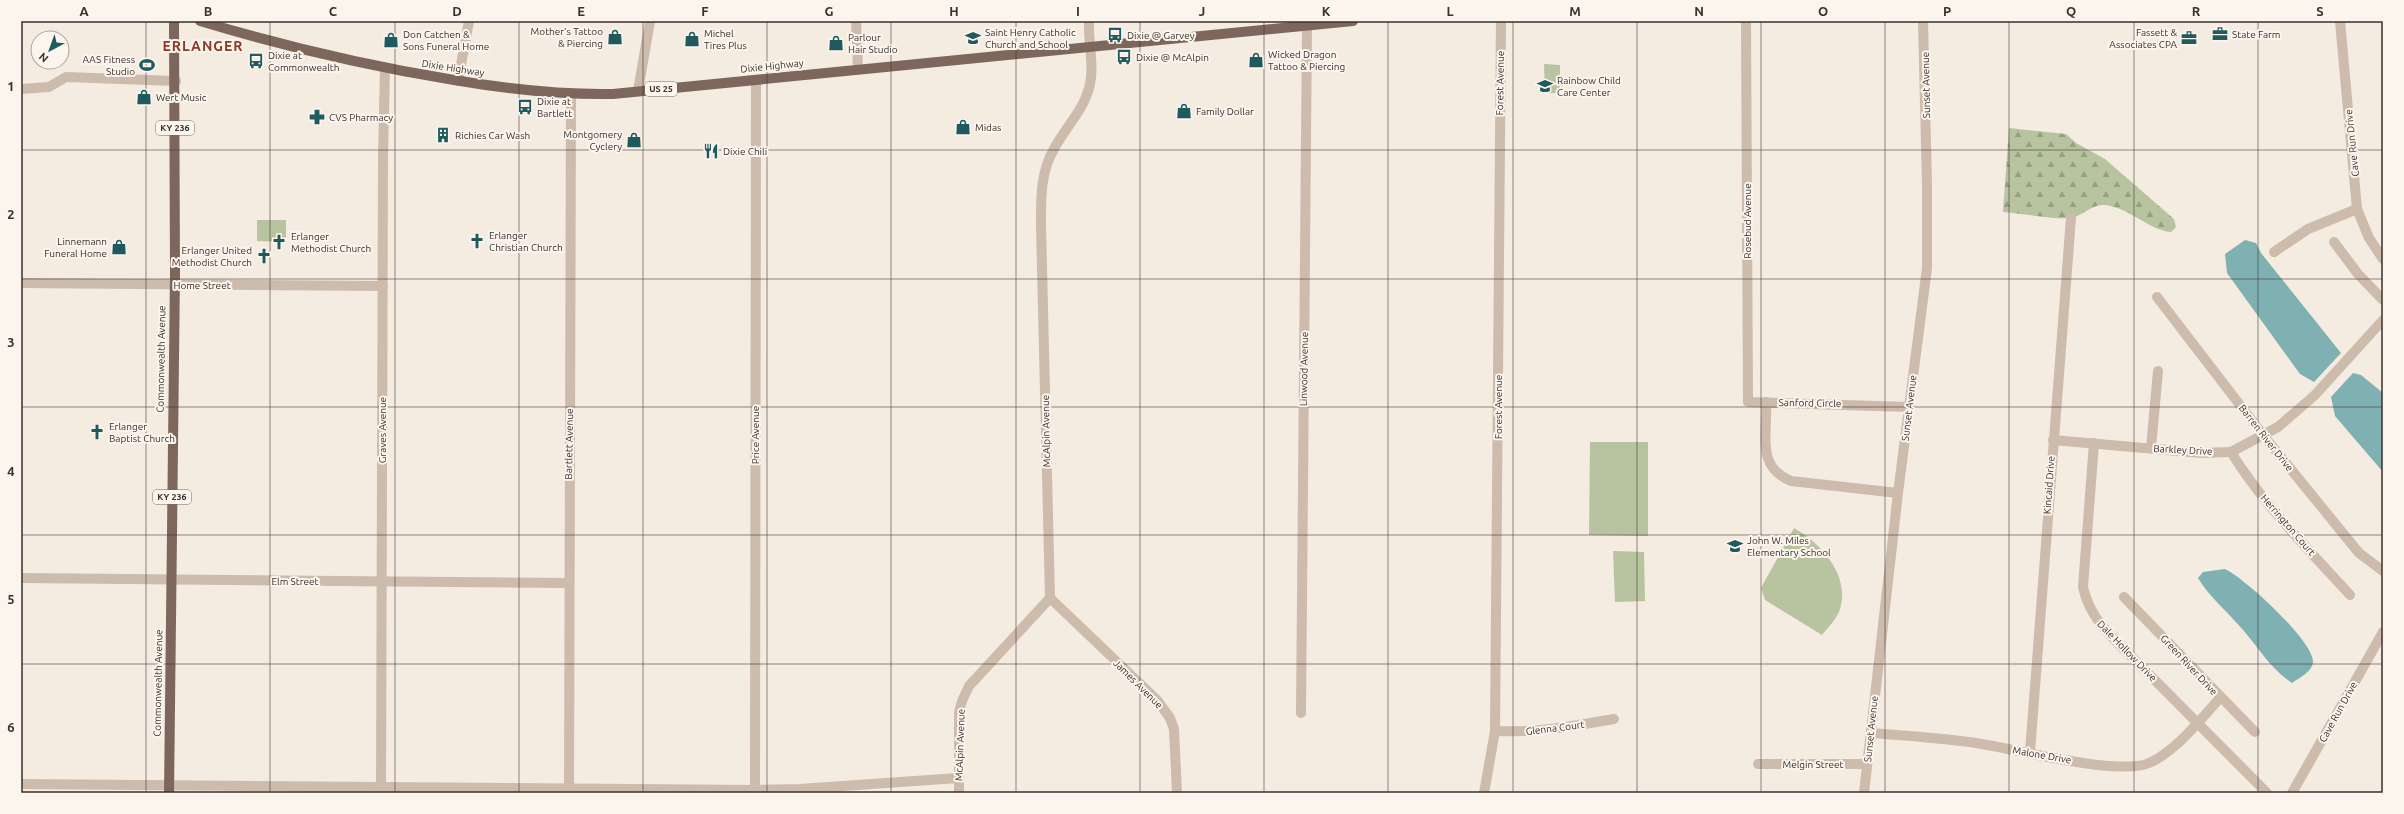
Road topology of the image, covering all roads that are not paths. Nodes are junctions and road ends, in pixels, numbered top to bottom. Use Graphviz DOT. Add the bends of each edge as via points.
graph roads {
  1 [pos="174,21"];
  2 [pos="200,21"];
  3 [pos="469,21"];
  4 [pos="650,21"];
  5 [pos="856,21"];
  6 [pos="1089,21"];
  7 [pos="1353,21"];
  8 [pos="1501,21"];
  9 [pos="1746,21"];
  10 [pos="1923,21"];
  11 [pos="2340,21"];
  12 [pos="1271,25"];
  13 [pos="1307,25"];
  14 [pos="1090,47"];
  15 [pos="385,68"];
  16 [pos="858,69"];
  17 [pos="756,80"];
  18 [pos="176,81"];
  19 [pos="458,81"];
  20 [pos="21,89"];
  21 [pos="638,91"];
  22 [pos="571,95"];
  23 [pos="2357,209"];
  24 [pos="2071,218"];
  25 [pos="2334,242"];
  26 [pos="2274,252"];
  27 [pos="2383,259"];
  28 [pos="21,283"];
  29 [pos="174,285"];
  30 [pos="383,286"];
  31 [pos="2157,297"];
  32 [pos="2383,300"];
  33 [pos="2383,320"];
  34 [pos="2158,371"];
  35 [pos="1766,402"];
  36 [pos="1909,407"];
  37 [pos="2263,435"];
  38 [pos="2053,440"];
  39 [pos="2094,442"];
  40 [pos="2151,448"];
  41 [pos="2231,452"];
  42 [pos="1898,493"];
  43 [pos="2383,571"];
  44 [pos="21,578"];
  45 [pos="171,580"];
  46 [pos="382,581"];
  47 [pos="568,583"];
  48 [pos="2350,595"];
  49 [pos="2124,597"];
  50 [pos="1050,598"];
  51 [pos="2383,632"];
  52 [pos="2220,698"];
  53 [pos="1301,713"];
  54 [pos="1614,719"];
  55 [pos="2197,723"];
  56 [pos="1495,731"];
  57 [pos="2255,732"];
  58 [pos="1871,733"];
  59 [pos="2030,752"];
  60 [pos="1758,764"];
  61 [pos="1867,764"];
  62 [pos="958,778"];
  63 [pos="21,784"];
  64 [pos="169,789"];
  65 [pos="381,790"];
  66 [pos="755,790"];
  67 [pos="569,791"];
  68 [pos="959,793"];
  69 [pos="1177,793"];
  70 [pos="1484,793"];
  71 [pos="1864,793"];
  72 [pos="2267,793"];
  73 [pos="2292,793"];
  1 -- 18 [label="main road, Commonwealth Avenue / KY 236"];
  2 -- 15 [label="main road, Dixie Highway / US 25" via="258,39"];
  3 -- 19 [label="street"];
  4 -- 21 [label="street"];
  5 -- 16 [label="street"];
  6 -- 14 [label="street, McAlpin Avenue"];
  7 -- 13 [label="main road, Dixie Highway / US 25"];
  8 -- 56 [label="street, Forest Avenue"];
  9 -- 35 [label="street, Rosebud Avenue" via="1748,402"];
  10 -- 36 [label="street, Sunset Avenue" via="1927,268"];
  11 -- 23 [label="street, Cave Run Drive"];
  12 -- 13 [label="main road, Dixie Highway / US 25"];
  12 -- 14 [label="main road, Dixie Highway / US 25"];
  13 -- 53 [label="street, Linwood Avenue"];
  14 -- 16 [label="main road, Dixie Highway / US 25"];
  14 -- 50 [label="street, McAlpin Avenue" via="1091,72 1087,96 1054,148 1042,184"];
  15 -- 19 [label="main road, Dixie Highway / US 25"];
  15 -- 30 [label="street, Graves Avenue"];
  16 -- 17 [label="main road, Dixie Highway / US 25"];
  17 -- 21 [label="main road, Dixie Highway / US 25"];
  17 -- 66 [label="street, Price Avenue"];
  18 -- 20 [label="street" via="66,77 49,87"];
  18 -- 29 [label="main road, Commonwealth Avenue / KY 236"];
  19 -- 22 [label="main road, Dixie Highway / US 25"];
  21 -- 22 [label="main road, Dixie Highway / US 25"];
  22 -- 47 [label="street, Bartlett Avenue"];
  23 -- 26 [label="street" via="2308,229"];
  23 -- 27 [label="street, Cave Run Drive" via="2369,238"];
  24 -- 38 [label="street, Kincaid Drive"];
  25 -- 32 [label="street" via="2358,274"];
  28 -- 29 [label="street, Home Street"];
  29 -- 30 [label="street, Home Street"];
  29 -- 45 [label="main road, Commonwealth Avenue / KY 236"];
  30 -- 46 [label="street, Graves Avenue"];
  31 -- 37 [label="street, Barren River Drive"];
  33 -- 37 [label="street, Barkley Drive" via="2316,395 2278,427"];
  34 -- 40 [label="street"];
  35 -- 36 [label="street, Sanford Circle"];
  35 -- 42 [label="street, Sanford Circle" via="1766,456 1769,466 1776,473 1791,481"];
  36 -- 42 [label="street, Sunset Avenue"];
  37 -- 41 [label="street, Barkley Drive"];
  37 -- 43 [label="street, Barren River Drive" via="2359,553"];
  38 -- 39 [label="street, Barkley Drive"];
  38 -- 59 [label="street, Kincaid Drive"];
  39 -- 40 [label="street, Barkley Drive"];
  39 -- 55 [label="street, Dale Hollow Drive" via="2083,588 2087,603 2106,630"];
  40 -- 41 [label="street, Barkley Drive" via="2201,453"];
  41 -- 48 [label="street, Herrington Court" via="2243,472 2290,529"];
  42 -- 58 [label="street, Sunset Avenue"];
  44 -- 45 [label="street, Elm Street"];
  45 -- 46 [label="street, Elm Street"];
  45 -- 64 [label="main road, Commonwealth Avenue / KY 236"];
  46 -- 47 [label="street, Elm Street"];
  46 -- 65 [label="street, Graves Avenue"];
  47 -- 67 [label="street, Bartlett Avenue"];
  49 -- 52 [label="street, Green River Drive"];
  50 -- 62 [label="street, McAlpin Avenue" via="969,686 959,712"];
  50 -- 69 [label="street, James Avenue" via="1157,700 1170,718 1174,729"];
  51 -- 73 [label="street, Cave Run Drive"];
  52 -- 55 [label="street, Malone Drive"];
  52 -- 57 [label="street, Green River Drive"];
  54 -- 56 [label="street, Glenna Court" via="1564,728 1519,732"];
  55 -- 59 [label="street, Malone Drive" via="2158,759 2137,767 2096,765"];
  55 -- 72 [label="street, Dale Hollow Drive"];
  56 -- 70 [label="street, Forest Avenue"];
  58 -- 59 [label="street, Malone Drive" via="1980,744"];
  58 -- 61 [label="street, Sunset Avenue"];
  60 -- 61 [label="street, Melgin Street"];
  61 -- 71 [label="street, Sunset Avenue"];
  62 -- 66 [label="street"];
  62 -- 68 [label="street, McAlpin Avenue"];
  63 -- 64 [label="street"];
  64 -- 65 [label="street"];
  65 -- 67 [label="street"];
  66 -- 67 [label="street"];
}
